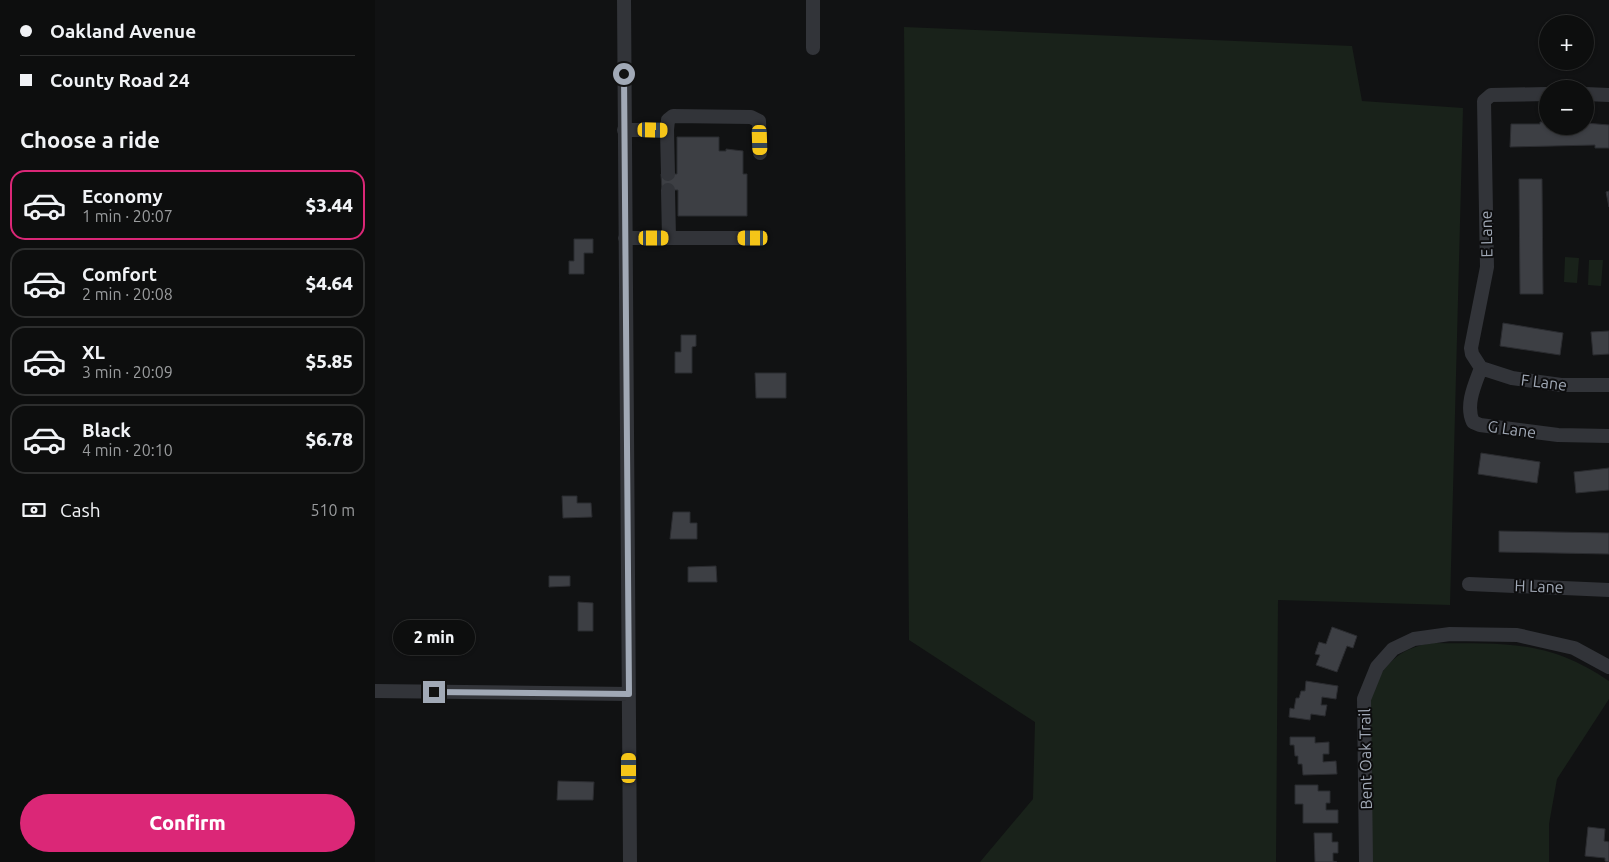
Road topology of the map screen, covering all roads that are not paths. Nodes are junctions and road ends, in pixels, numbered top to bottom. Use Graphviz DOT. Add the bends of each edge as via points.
graph roads {
  1 [pos="624,0"];
  2 [pos="813,0"];
  3 [pos="813,48"];
  4 [pos="1539,94"];
  5 [pos="1594,94"];
  6 [pos="1609,95"];
  7 [pos="624,130"];
  8 [pos="667,130"];
  9 [pos="760,153"];
  10 [pos="668,174"];
  11 [pos="668,190"];
  12 [pos="625,238"];
  13 [pos="669,238"];
  14 [pos="753,238"];
  15 [pos="1481,368"];
  16 [pos="1609,385"];
  17 [pos="1609,436"];
  18 [pos="1469,584"];
  19 [pos="1609,590"];
  20 [pos="1609,666"];
  21 [pos="375,691"];
  22 [pos="629,694"];
  23 [pos="629,862"];
  24 [pos="1366,862"];
  1 -- 7 [label="street"];
  2 -- 3 [label="street"];
  4 -- 15 [label="street, E Lane" via="1487,96 1483,109 1487,268 1471,348"];
  5 -- 6 [label="street"];
  7 -- 8 [label="street"];
  7 -- 12 [label="street"];
  8 -- 9 [label="street" via="668,120 673,116 751,117 759,121"];
  8 -- 10 [label="street"];
  11 -- 13 [label="street"];
  12 -- 13 [label="street"];
  12 -- 22 [label="street"];
  13 -- 14 [label="street"];
  15 -- 16 [label="street, F Lane" via="1512,378 1561,385"];
  15 -- 17 [label="street, G Lane" via="1473,386 1469,415 1473,422 1558,435"];
  18 -- 19 [label="street, H Lane"];
  20 -- 24 [label="street, Bent Oak Trail" via="1574,648 1517,635 1451,634 1414,638 1393,649 1377,667 1363,698"];
  21 -- 22 [label="street"];
  22 -- 23 [label="street"];
}
